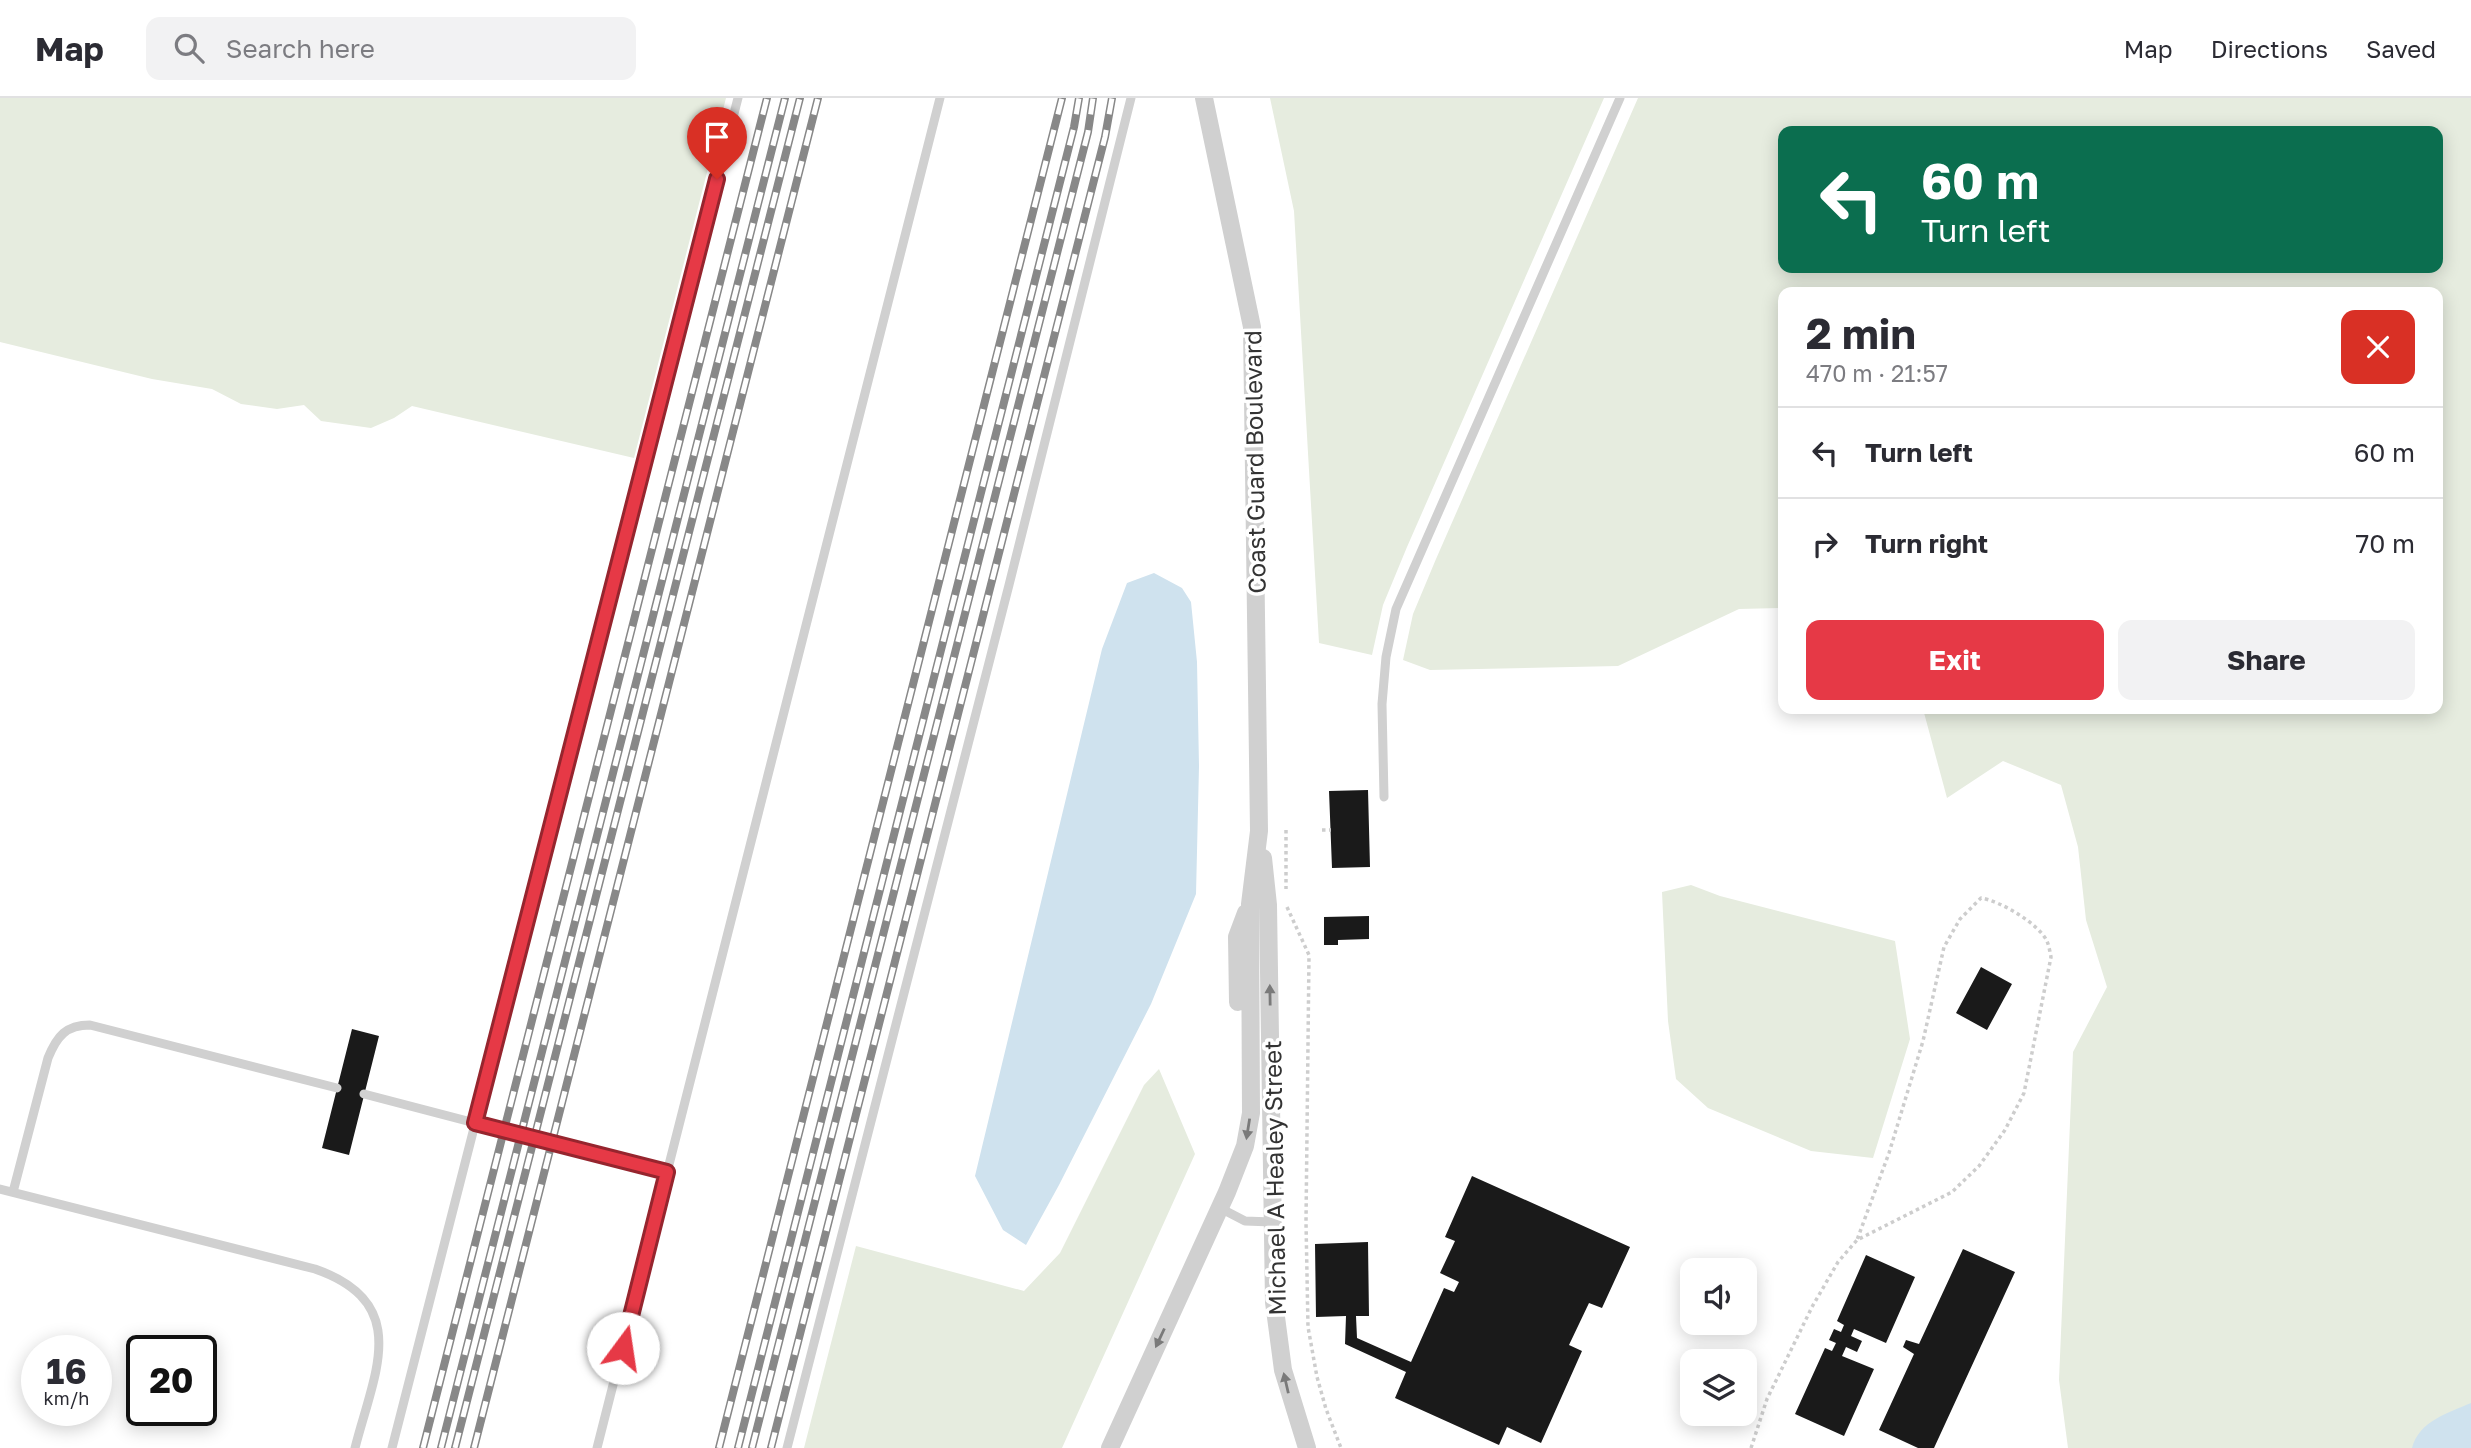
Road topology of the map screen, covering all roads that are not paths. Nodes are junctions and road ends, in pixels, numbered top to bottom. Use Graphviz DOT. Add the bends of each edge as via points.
graph roads {
  1 [pos="738,98"];
  2 [pos="940,98"];
  3 [pos="1131,98"];
  4 [pos="1205,98"];
  5 [pos="1620,98"];
  6 [pos="1384,797"];
  7 [pos="1259,831"];
  8 [pos="1278,905"];
  9 [pos="337,1088"];
  10 [pos="364,1094"];
  11 [pos="475,1123"];
  12 [pos="667,1172"];
  13 [pos="0,1189"];
  14 [pos="13,1192"];
  15 [pos="1220,1208"];
  16 [pos="1272,1223"];
  17 [pos="355,1448"];
  18 [pos="392,1448"];
  19 [pos="597,1448"];
  20 [pos="787,1448"];
  21 [pos="1110,1448"];
  22 [pos="1307,1448"];
  1 -- 11 [label="lane"];
  2 -- 12 [label="lane"];
  3 -- 20 [label="lane"];
  4 -- 7 [label="street, Coast Guard Boulevard" via="1252,327"];
  5 -- 6 [label="lane" via="1396,609 1382,704"];
  7 -- 8 [label="street, Coast Guard Boulevard"];
  7 -- 15 [label="street, Coast Guard Boulevard, one-way" via="1250,904 1249,1132"];
  16 -- 8 [label="street, Michael A Healey Street, one-way"];
  9 -- 14 [label="lane" via="76,1025 64,1030 48,1058"];
  10 -- 11 [label="lane"];
  11 -- 12 [label="lane"];
  11 -- 18 [label="lane"];
  12 -- 19 [label="lane"];
  13 -- 14 [label="lane"];
  14 -- 17 [label="lane" via="315,1269 352,1287 371,1310 380,1341"];
  15 -- 16 [label="lane" via="1245,1221"];
  15 -- 21 [label="street, Coast Guard Boulevard, one-way"];
  22 -- 16 [label="street, Michael A Healey Street, one-way" via="1290,1398 1278,1338"];
}
